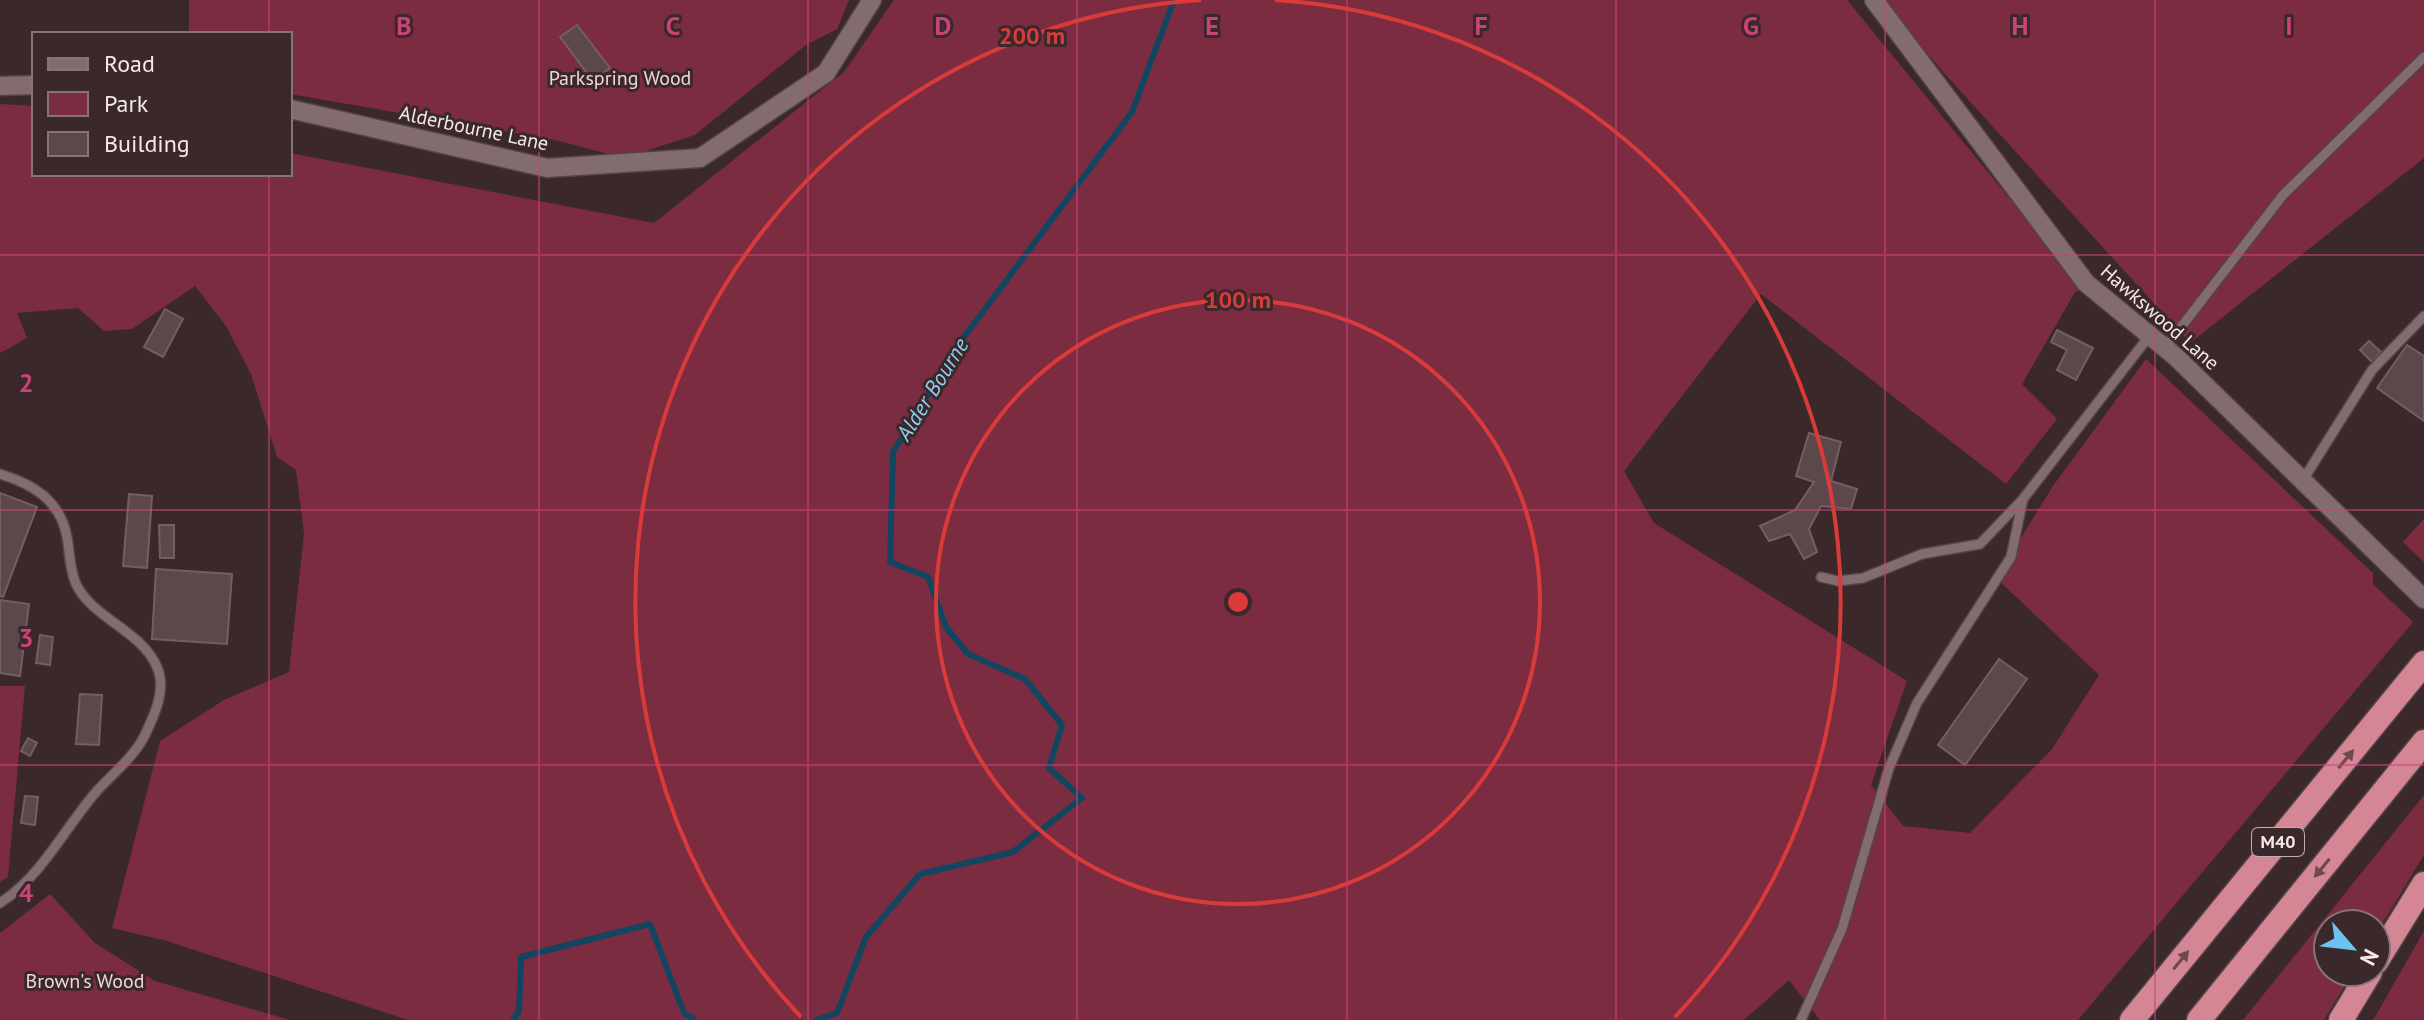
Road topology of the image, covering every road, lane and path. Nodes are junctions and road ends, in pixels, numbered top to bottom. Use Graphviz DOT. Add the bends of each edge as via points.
graph roads {
  1 [pos="872,0"];
  2 [pos="1874,0"];
  3 [pos="2424,57"];
  4 [pos="32,85"];
  5 [pos="0,86"];
  6 [pos="292,109"];
  7 [pos="2424,316"];
  8 [pos="2150,335"];
  9 [pos="2165,348"];
  10 [pos="0,474"];
  11 [pos="2303,480"];
  12 [pos="2023,499"];
  13 [pos="1821,577"];
  14 [pos="2424,599"];
  15 [pos="2424,663"];
  16 [pos="2424,742"];
  17 [pos="2424,884"];
  18 [pos="0,903"];
  19 [pos="2392,936"];
  20 [pos="2360,988"];
  21 [pos="1801,1020"];
  22 [pos="2132,1020"];
  23 [pos="2199,1020"];
  24 [pos="2341,1020"];
  1 -- 6 [label="street, Alderbourne Lane" via="826,73 700,158 547,168"];
  2 -- 8 [label="street, Hawkswood Lane" via="2086,283"];
  3 -- 9 [label="lane" via="2283,195"];
  4 -- 5 [label="street"];
  7 -- 11 [label="lane" via="2372,370"];
  8 -- 9 [label="street, Hawkswood Lane"];
  8 -- 12 [label="lane"];
  9 -- 11 [label="street, Hawkswood Lane"];
  10 -- 18 [label="lane" via="51,501 62,519 68,561 80,593 133,636 157,667 160,699 143,739 42,865"];
  11 -- 14 [label="street, Hawkswood Lane"];
  12 -- 13 [label="lane" via="1980,544 1922,554 1863,578"];
  12 -- 21 [label="lane" via="2011,557 1927,683 1889,768 1845,921"];
  22 -- 15 [label="highway, M40, one-way"];
  16 -- 23 [label="highway, M40, one-way"];
  17 -- 19 [label="highway"];
  20 -- 24 [label="highway"];
}
